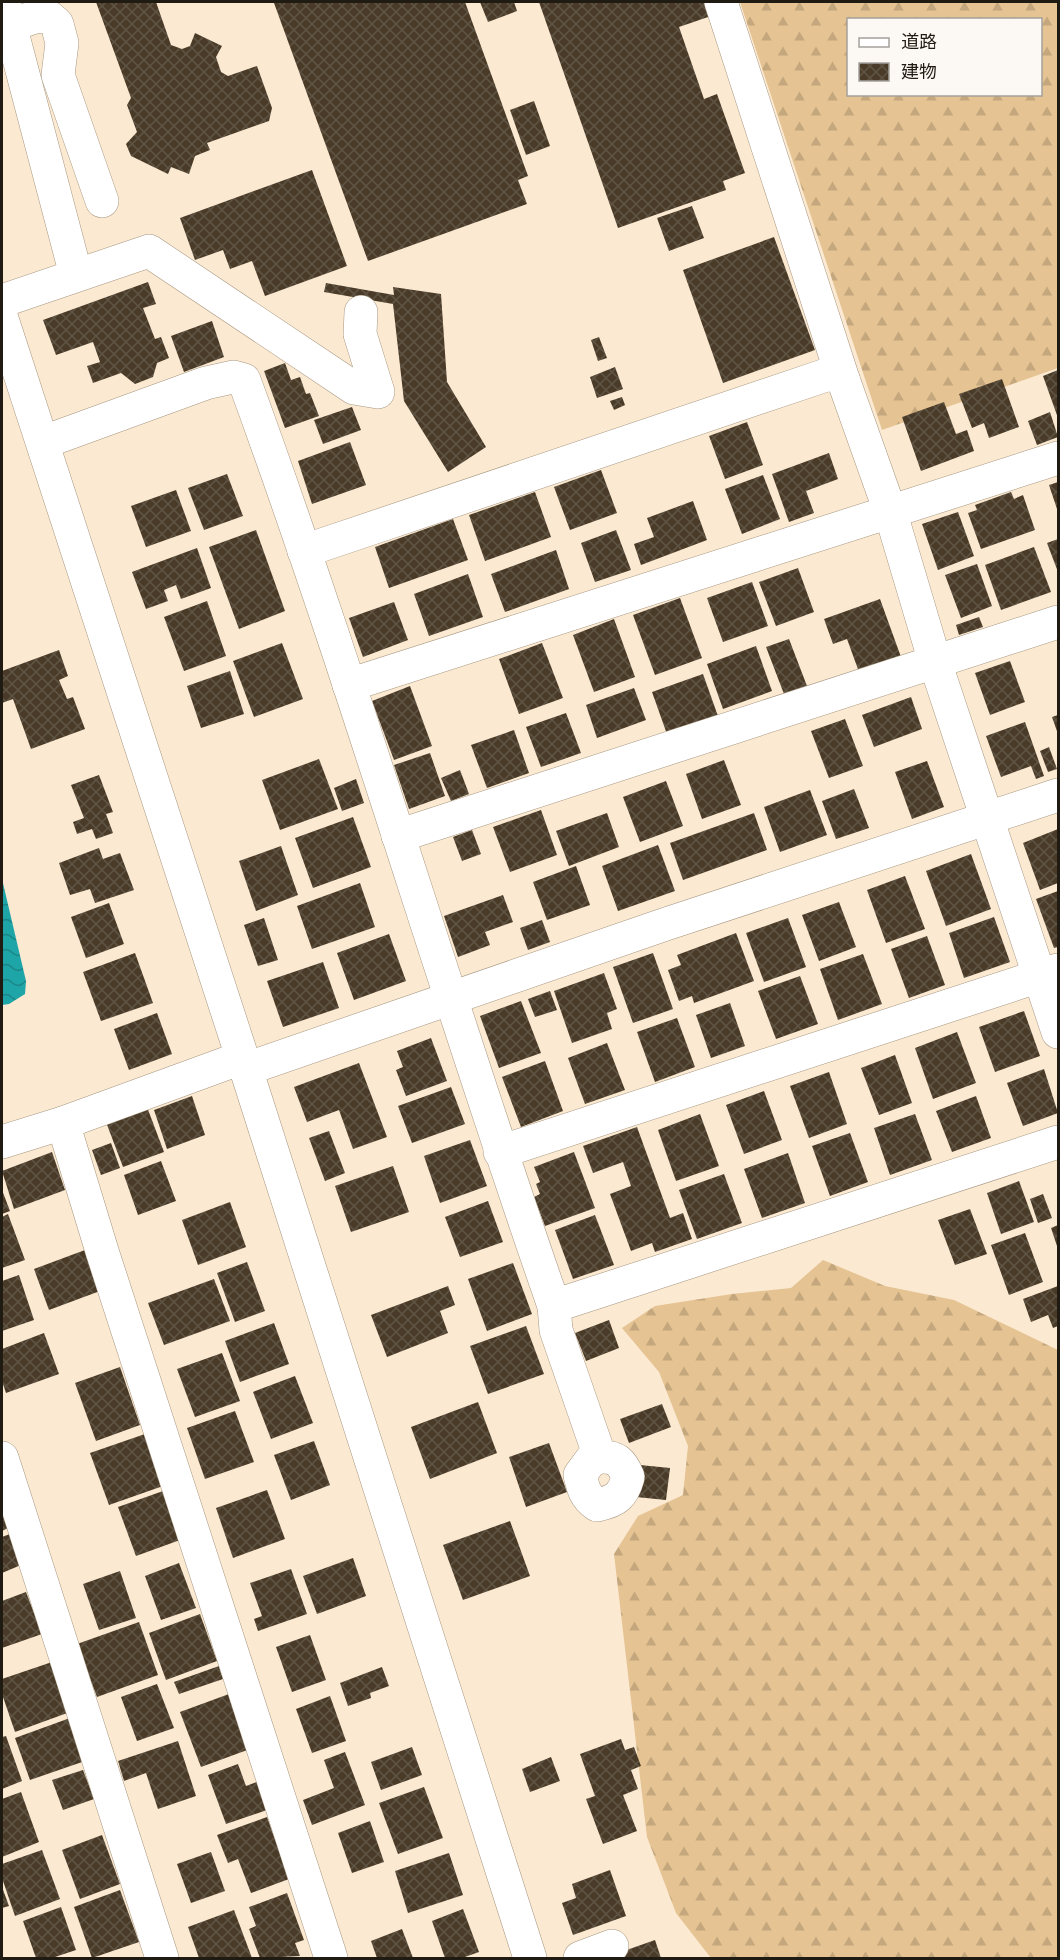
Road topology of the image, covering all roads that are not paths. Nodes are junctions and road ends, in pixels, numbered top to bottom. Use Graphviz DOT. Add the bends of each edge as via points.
graph roads {
  1 [pos="721,2"];
  2 [pos="7,13"];
  3 [pos="102,201"];
  4 [pos="76,276"];
  5 [pos="2,301"];
  6 [pos="362,312"];
  7 [pos="2,319"];
  8 [pos="843,379"];
  9 [pos="44,442"];
  10 [pos="1059,458"];
  11 [pos="891,514"];
  12 [pos="304,551"];
  13 [pos="1059,622"];
  14 [pos="935,662"];
  15 [pos="348,685"];
  16 [pos="1059,795"];
  17 [pos="987,819"];
  18 [pos="398,836"];
  19 [pos="1049,973"];
  20 [pos="449,998"];
  21 [pos="1059,1032"];
  22 [pos="244,1064"];
  23 [pos="63,1123"];
  24 [pos="2,1142"];
  25 [pos="1059,1142"];
  26 [pos="500,1152"];
  27 [pos="554,1306"];
  28 [pos="600,1457"];
  29 [pos="2,1458"];
  30 [pos="612,1946"];
  31 [pos="162,1959"];
  32 [pos="330,1959"];
  33 [pos="530,1959"];
  34 [pos="580,1959"];
  1 -- 8 [label="street"];
  2 -- 3 [label="street" via="49,17 57,24 62,43 58,75"];
  2 -- 4 [label="street"];
  4 -- 5 [label="street"];
  4 -- 6 [label="street" via="149,251 354,388 378,392 360,334"];
  7 -- 9 [label="street"];
  8 -- 11 [label="street"];
  8 -- 12 [label="street" via="829,374"];
  9 -- 12 [label="street" via="206,383 233,377 244,380"];
  9 -- 22 [label="street"];
  10 -- 11 [label="street"];
  11 -- 14 [label="street"];
  11 -- 15 [label="street"];
  12 -- 15 [label="street"];
  13 -- 14 [label="street"];
  14 -- 17 [label="street"];
  14 -- 18 [label="street"];
  15 -- 18 [label="street"];
  16 -- 17 [label="street"];
  17 -- 19 [label="street"];
  17 -- 20 [label="street"];
  18 -- 20 [label="street"];
  19 -- 21 [label="street"];
  19 -- 26 [label="street"];
  20 -- 22 [label="street"];
  20 -- 26 [label="street"];
  22 -- 23 [label="street"];
  22 -- 33 [label="street"];
  23 -- 24 [label="street"];
  23 -- 32 [label="street"];
  25 -- 27 [label="street"];
  26 -- 27 [label="street"];
  27 -- 28 [label="street" via="556,1329"];
  29 -- 31 [label="street"];
  30 -- 34 [label="street"];
}
